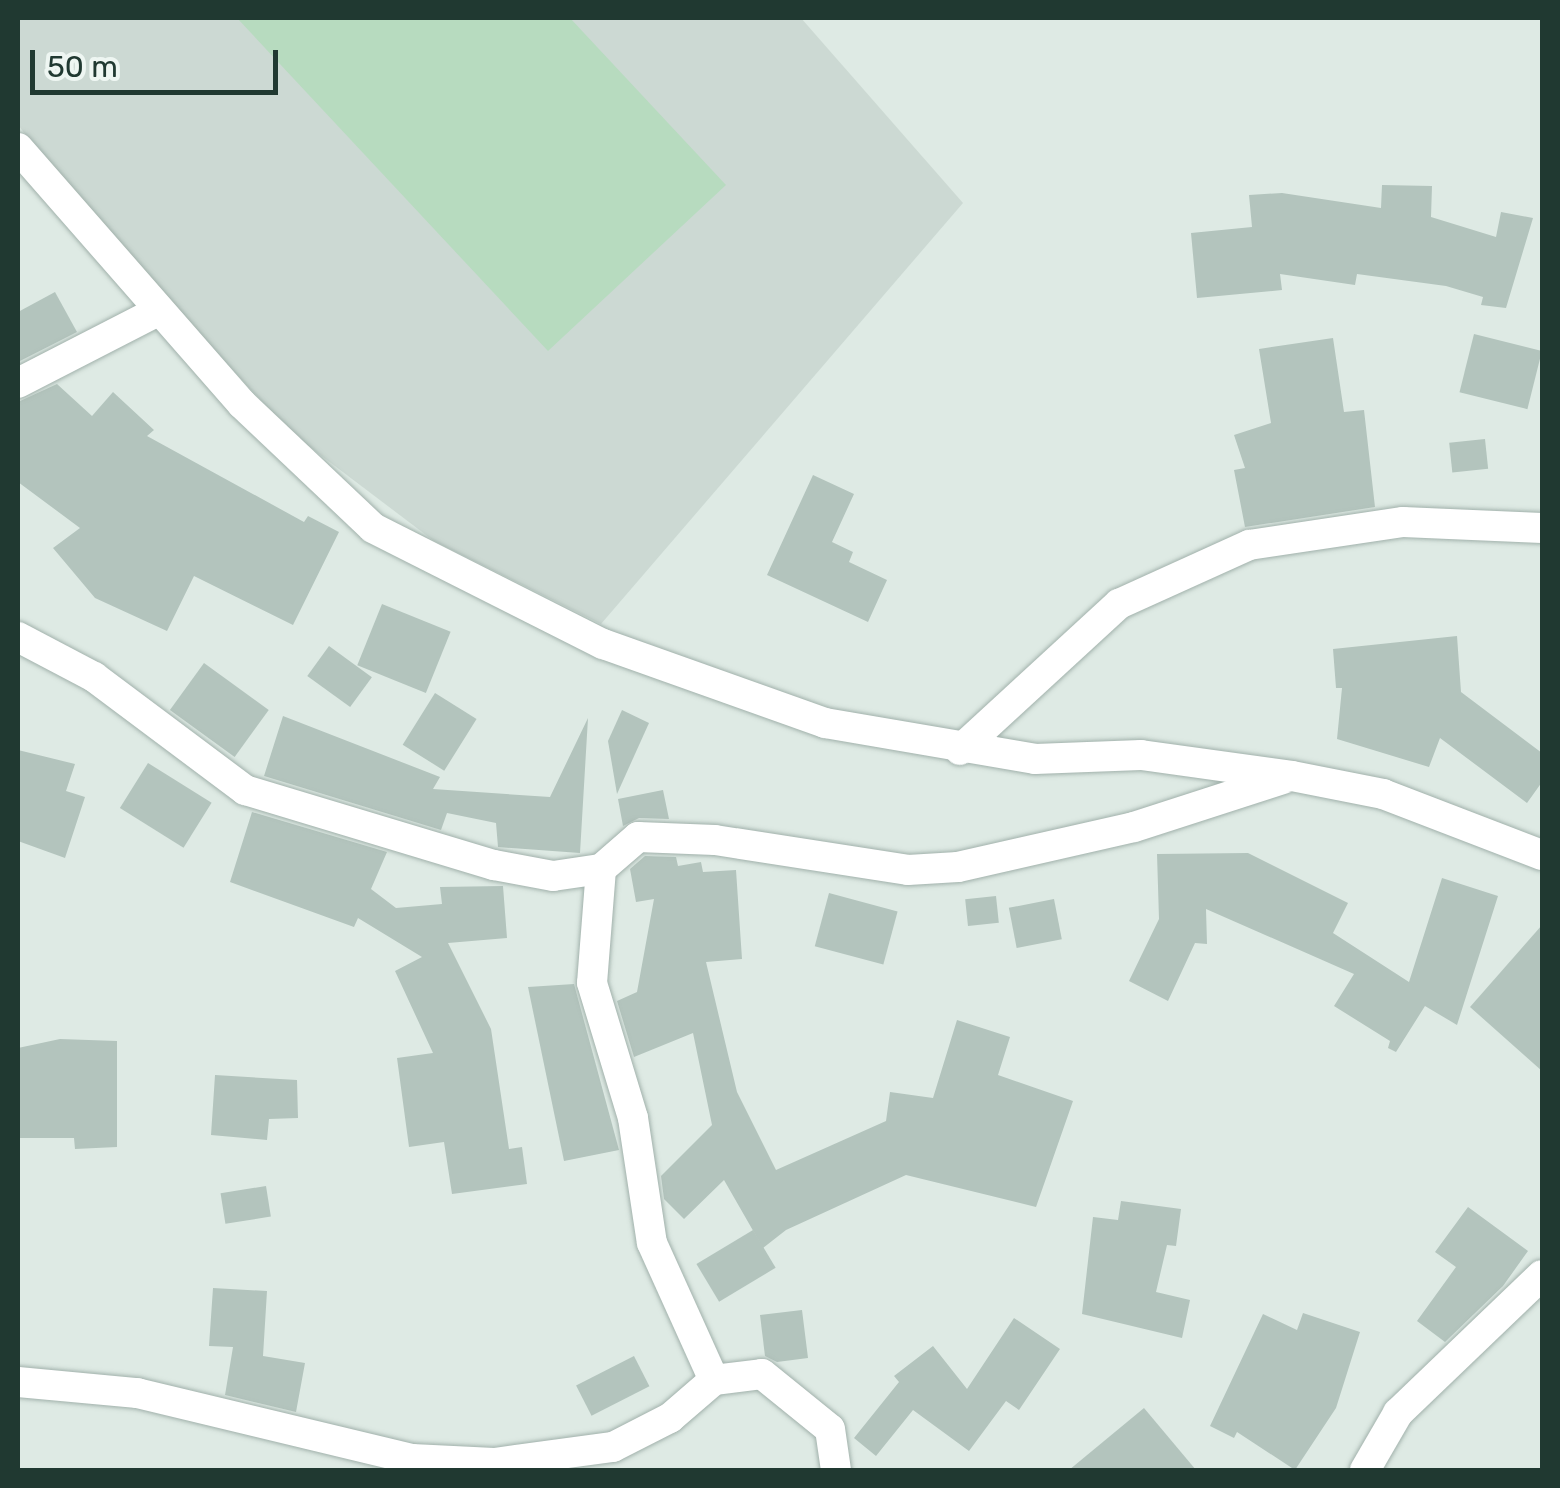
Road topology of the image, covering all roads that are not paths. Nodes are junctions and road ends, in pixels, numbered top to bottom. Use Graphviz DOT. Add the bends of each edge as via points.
graph roads {
  1 [pos="18,148"];
  2 [pos="158,311"];
  3 [pos="18,383"];
  4 [pos="1542,528"];
  5 [pos="18,638"];
  6 [pos="960,750"];
  7 [pos="1292,776"];
  8 [pos="1542,854"];
  9 [pos="601,868"];
  10 [pos="1542,1275"];
  11 [pos="714,1380"];
  12 [pos="18,1382"];
  13 [pos="836,1470"];
  14 [pos="1365,1470"];
  1 -- 2 [label="street"];
  2 -- 3 [label="street"];
  2 -- 6 [label="street" via="242,404 372,528 602,644 825,723"];
  4 -- 6 [label="street" via="1403,522 1249,544 1119,604"];
  5 -- 9 [label="street" via="94,676 245,790 494,865 553,876"];
  6 -- 7 [label="street" via="1035,759 1142,754"];
  7 -- 8 [label="street" via="1383,794"];
  7 -- 9 [label="street" via="1134,827 958,868 908,870 715,840 638,837"];
  9 -- 11 [label="street" via="592,983 633,1118 652,1242"];
  10 -- 14 [label="street" via="1398,1412"];
  11 -- 12 [label="street" via="670,1418 614,1448 494,1463 412,1459 137,1394"];
  11 -- 13 [label="street" via="762,1374 830,1430"];
}
